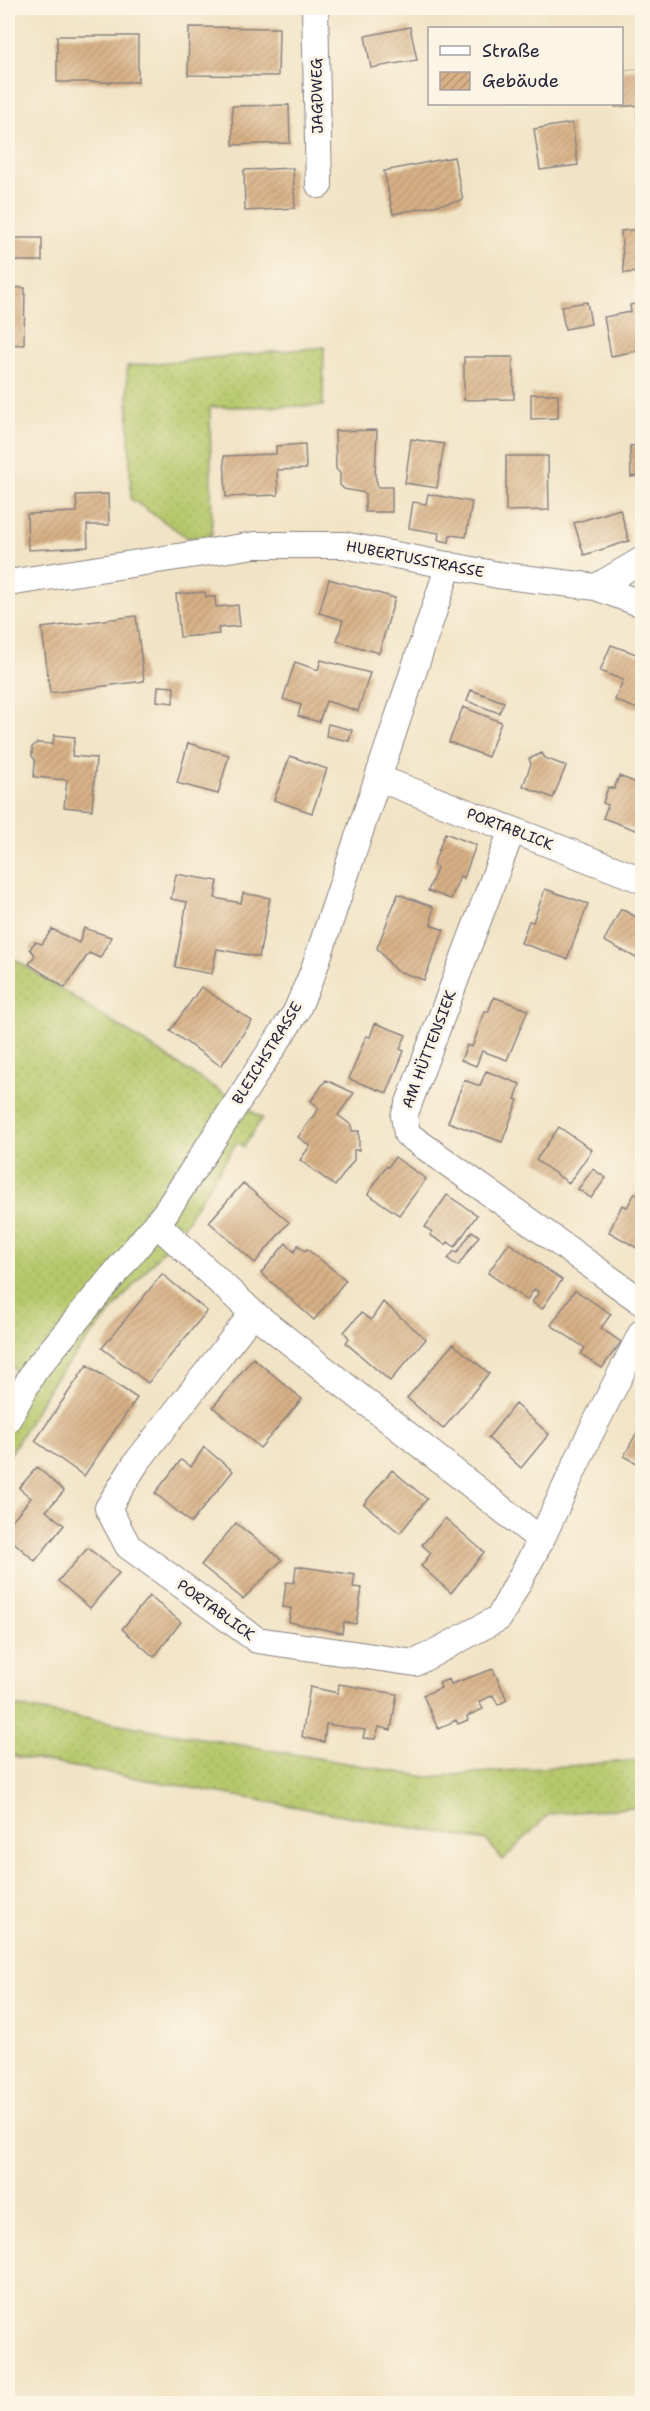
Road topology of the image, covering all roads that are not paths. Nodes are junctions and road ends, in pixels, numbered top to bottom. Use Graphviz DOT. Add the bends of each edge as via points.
graph roads {
  1 [pos="315,8"];
  2 [pos="319,185"];
  3 [pos="642,560"];
  4 [pos="449,565"];
  5 [pos="8,583"];
  6 [pos="596,587"];
  7 [pos="642,604"];
  8 [pos="378,778"];
  9 [pos="512,830"];
  10 [pos="642,880"];
  11 [pos="156,1223"];
  12 [pos="642,1302"];
  13 [pos="253,1313"];
  14 [pos="642,1332"];
  15 [pos="8,1419"];
  16 [pos="541,1540"];
  1 -- 2 [label="street, JAGDWEG"];
  3 -- 6 [label="street"];
  4 -- 5 [label="street, HUBERTUSSTRASSE" via="344,545 255,545"];
  4 -- 6 [label="street, HUBERTUSSTRASSE"];
  4 -- 8 [label="street, BLEICHSTRASSE"];
  6 -- 7 [label="street, HUBERTUSSTRASSE"];
  8 -- 9 [label="street, PORTABLICK"];
  8 -- 11 [label="street, BLEICHSTRASSE" via="296,1012"];
  9 -- 10 [label="street, PORTABLICK"];
  9 -- 12 [label="street, AM HÜTTENSIEK" via="404,1116 404,1126 407,1134"];
  11 -- 13 [label="street"];
  11 -- 15 [label="street, BLEICHSTRASSE" via="34,1371"];
  13 -- 16 [label="street"];
  13 -- 16 [label="street, PORTABLICK" via="136,1463 108,1508 128,1546 257,1640 415,1663 499,1618"];
  14 -- 16 [label="street, PORTABLICK"];
}
